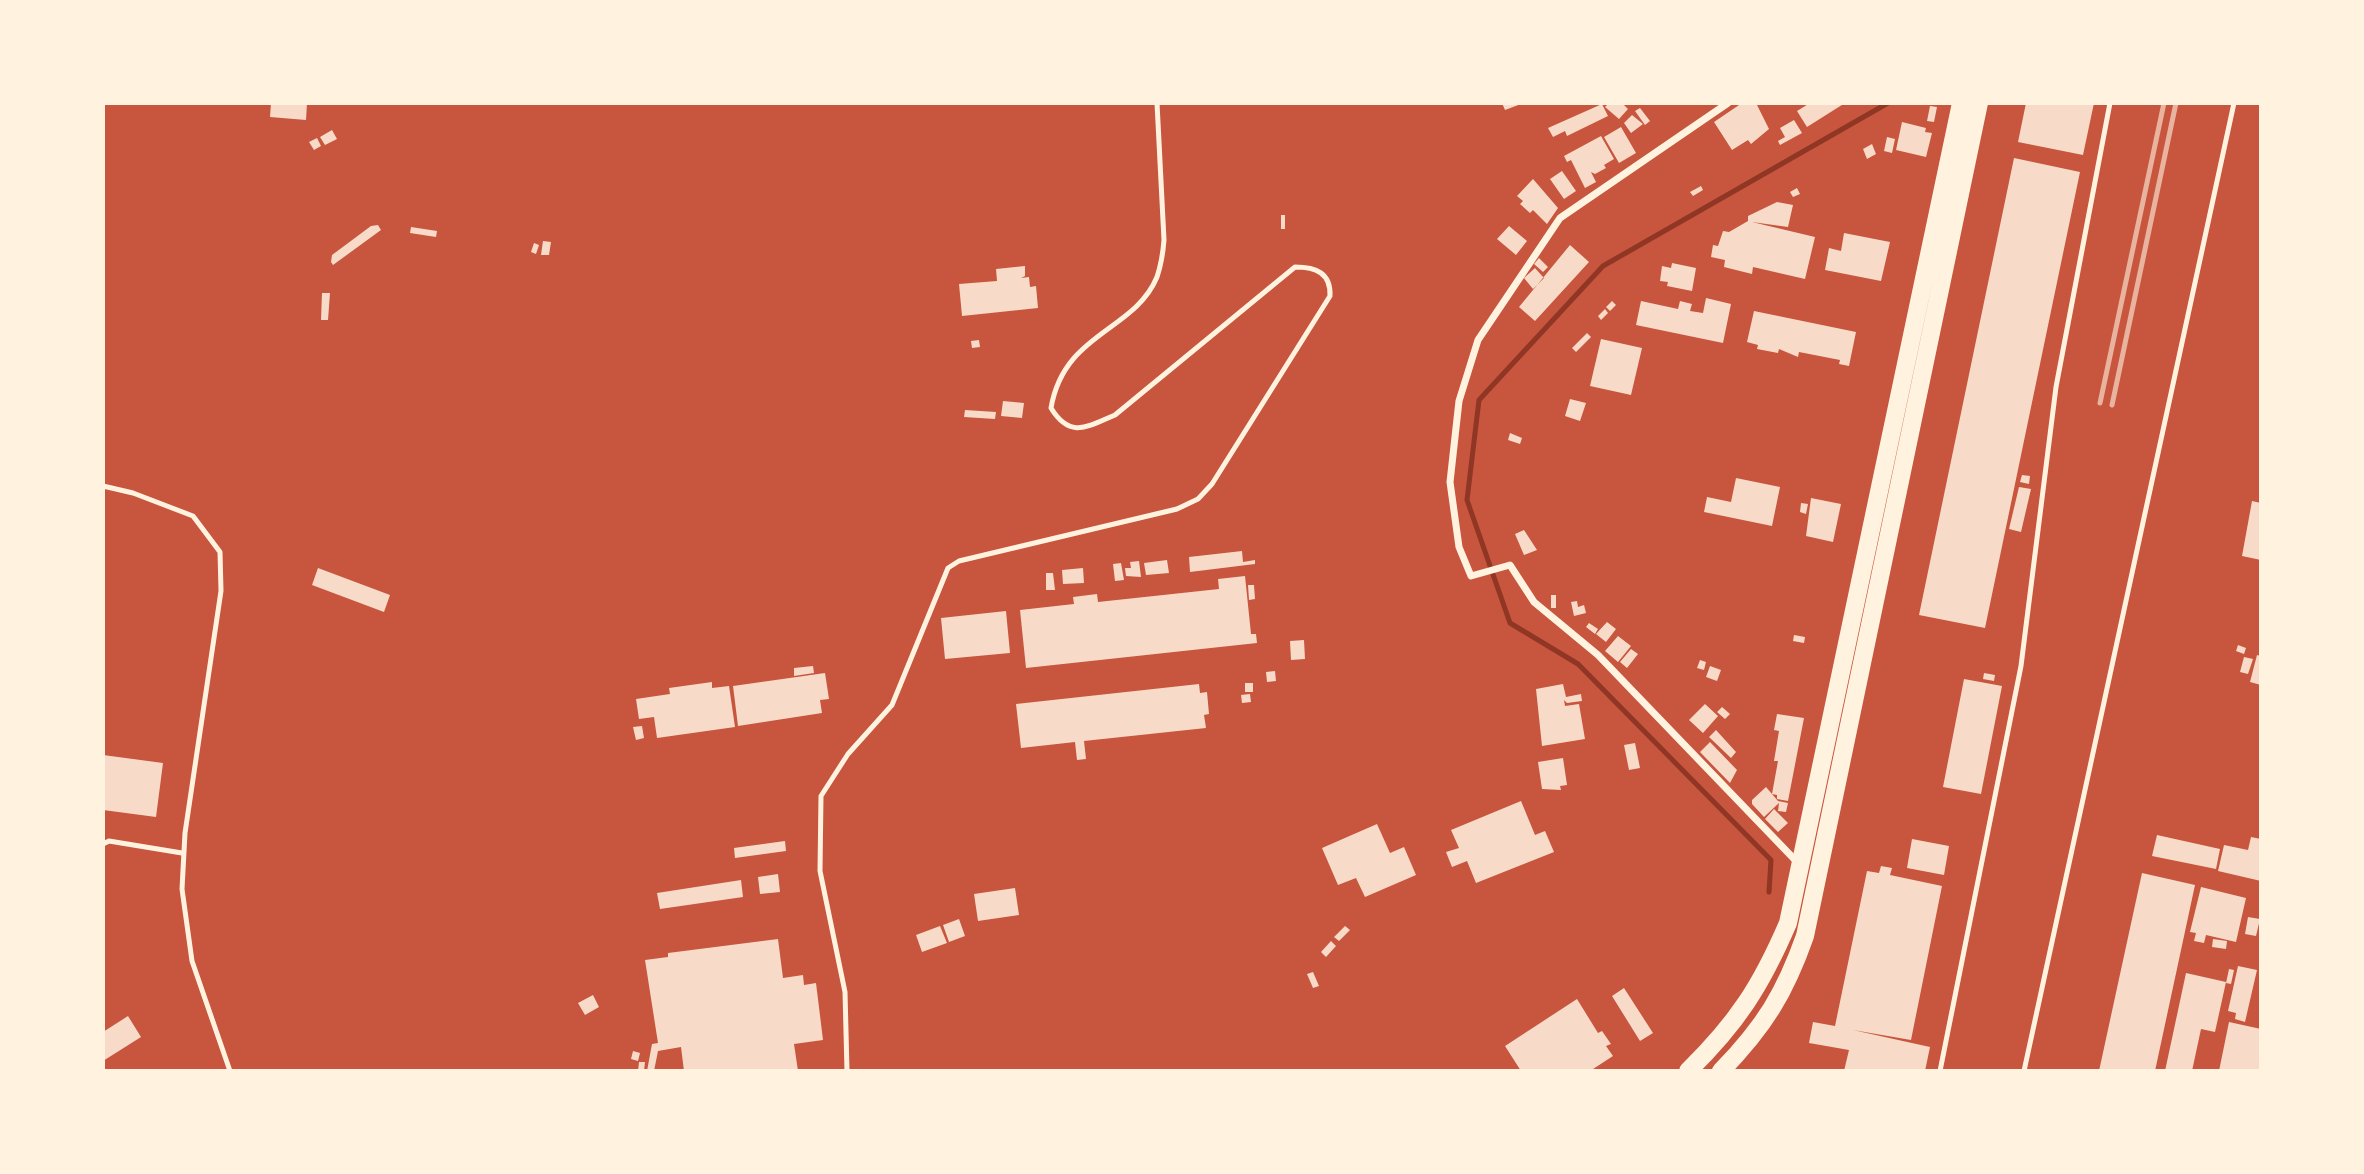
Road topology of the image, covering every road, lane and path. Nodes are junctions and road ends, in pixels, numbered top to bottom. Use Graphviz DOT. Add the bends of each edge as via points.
graph roads {
  1 [pos="1157,103"];
  2 [pos="1728,103"];
  3 [pos="1961,103"];
  4 [pos="1979,103"];
  5 [pos="2110,103"];
  6 [pos="2234,103"];
  7 [pos="103,486"];
  8 [pos="103,844"];
  9 [pos="182,853"];
  10 [pos="1800,864"];
  11 [pos="230,1071"];
  12 [pos="847,1071"];
  13 [pos="1688,1071"];
  14 [pos="1721,1071"];
  15 [pos="1940,1071"];
  16 [pos="2024,1071"];
  1 -- 12 [label="lane" via="1164,240 1159,270 1139,301 1074,355 1063,370 1051,408 1059,422 1085,427 1115,415 1295,267 1324,273 1331,285 1330,296 1212,484 1198,499 1177,509 959,561 948,568 891,705 848,754 821,796 820,871 845,992"];
  2 -- 10 [label="street" via="1560,218 1478,340 1459,401 1450,482 1459,547 1471,576 1510,565 1534,602 1598,654"];
  3 -- 10 [label="main road"];
  4 -- 14 [label="main road" via="1805,936 1788,982 1763,1022"];
  5 -- 15 [label="lane" via="2056,387 2021,666"];
  6 -- 16 [label="lane"];
  7 -- 9 [label="lane" via="193,516 220,552 221,591"];
  8 -- 9 [label="lane" via="110,841"];
  9 -- 11 [label="lane" via="192,961"];
  10 -- 13 [label="main road" via="1788,923 1766,975 1716,1043"];
}
